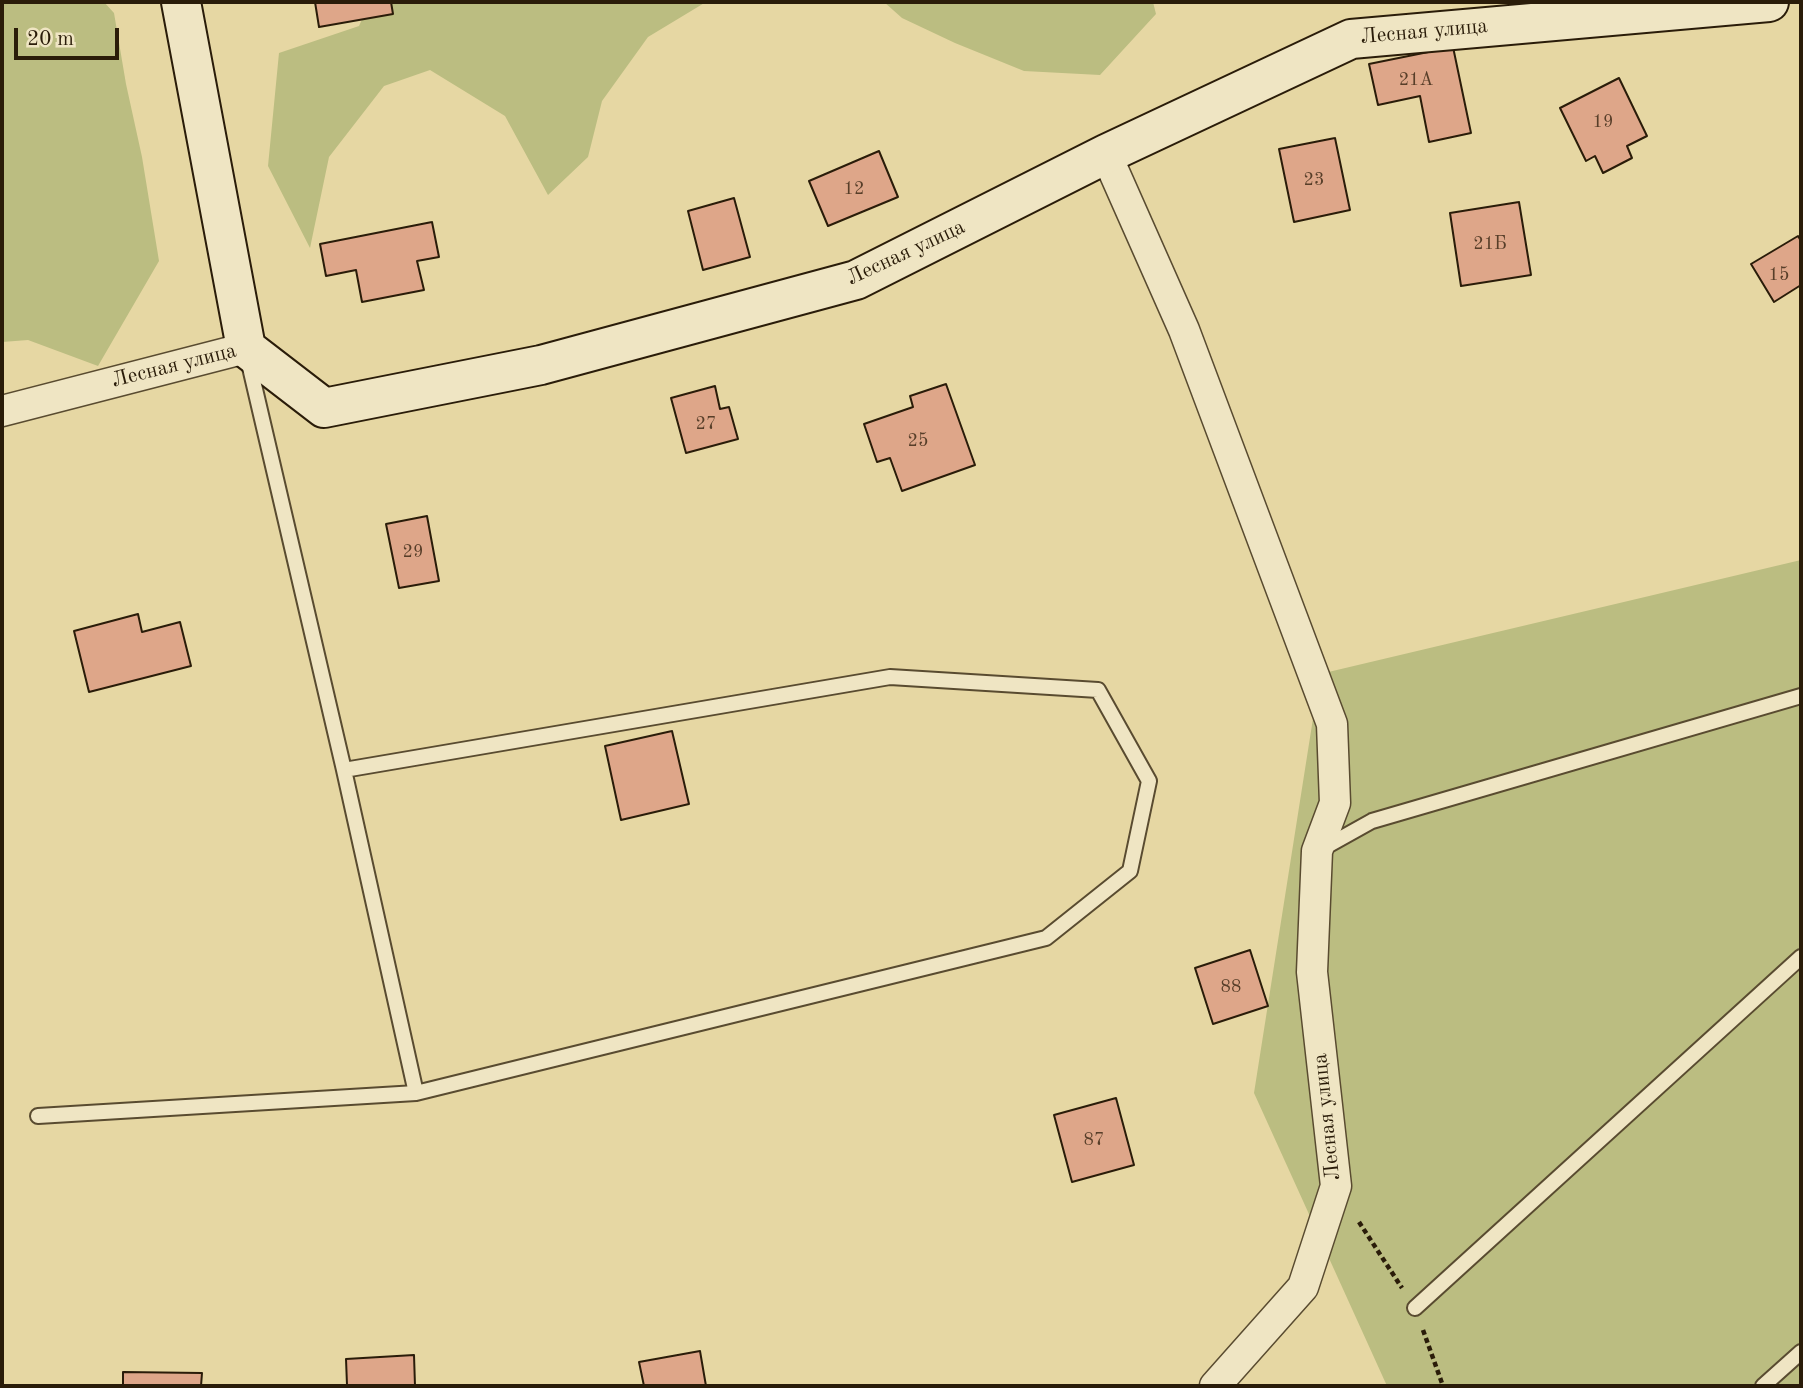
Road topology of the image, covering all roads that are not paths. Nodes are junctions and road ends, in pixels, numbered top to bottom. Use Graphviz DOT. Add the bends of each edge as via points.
graph roads {
  1 [pos="181,2"];
  2 [pos="1769,2"];
  3 [pos="1106,154"];
  4 [pos="246,348"];
  5 [pos="2,411"];
  6 [pos="1801,696"];
  7 [pos="344,770"];
  8 [pos="1317,851"];
  9 [pos="1801,957"];
  10 [pos="416,1093"];
  11 [pos="38,1116"];
  12 [pos="1415,1308"];
  13 [pos="1801,1352"];
  14 [pos="1215,1386"];
  15 [pos="1763,1386"];
  1 -- 4 [label="street"];
  2 -- 3 [label="street, Лесная улица" via="1351,39"];
  3 -- 4 [label="street, Лесная улица" via="856,280 541,365 324,408"];
  3 -- 8 [label="street, Лесная улица" via="1184,330 1332,724 1335,803"];
  4 -- 5 [label="street, Лесная улица"];
  4 -- 7 [label="lane"];
  6 -- 8 [label="lane" via="1372,821"];
  7 -- 10 [label="lane"];
  7 -- 10 [label="lane" via="890,677 1098,690 1149,781 1130,871 1046,938"];
  8 -- 14 [label="street, Лесная улица" via="1312,972 1336,1186 1303,1287"];
  9 -- 12 [label="lane"];
  10 -- 11 [label="lane"];
  13 -- 15 [label="lane"];
}
